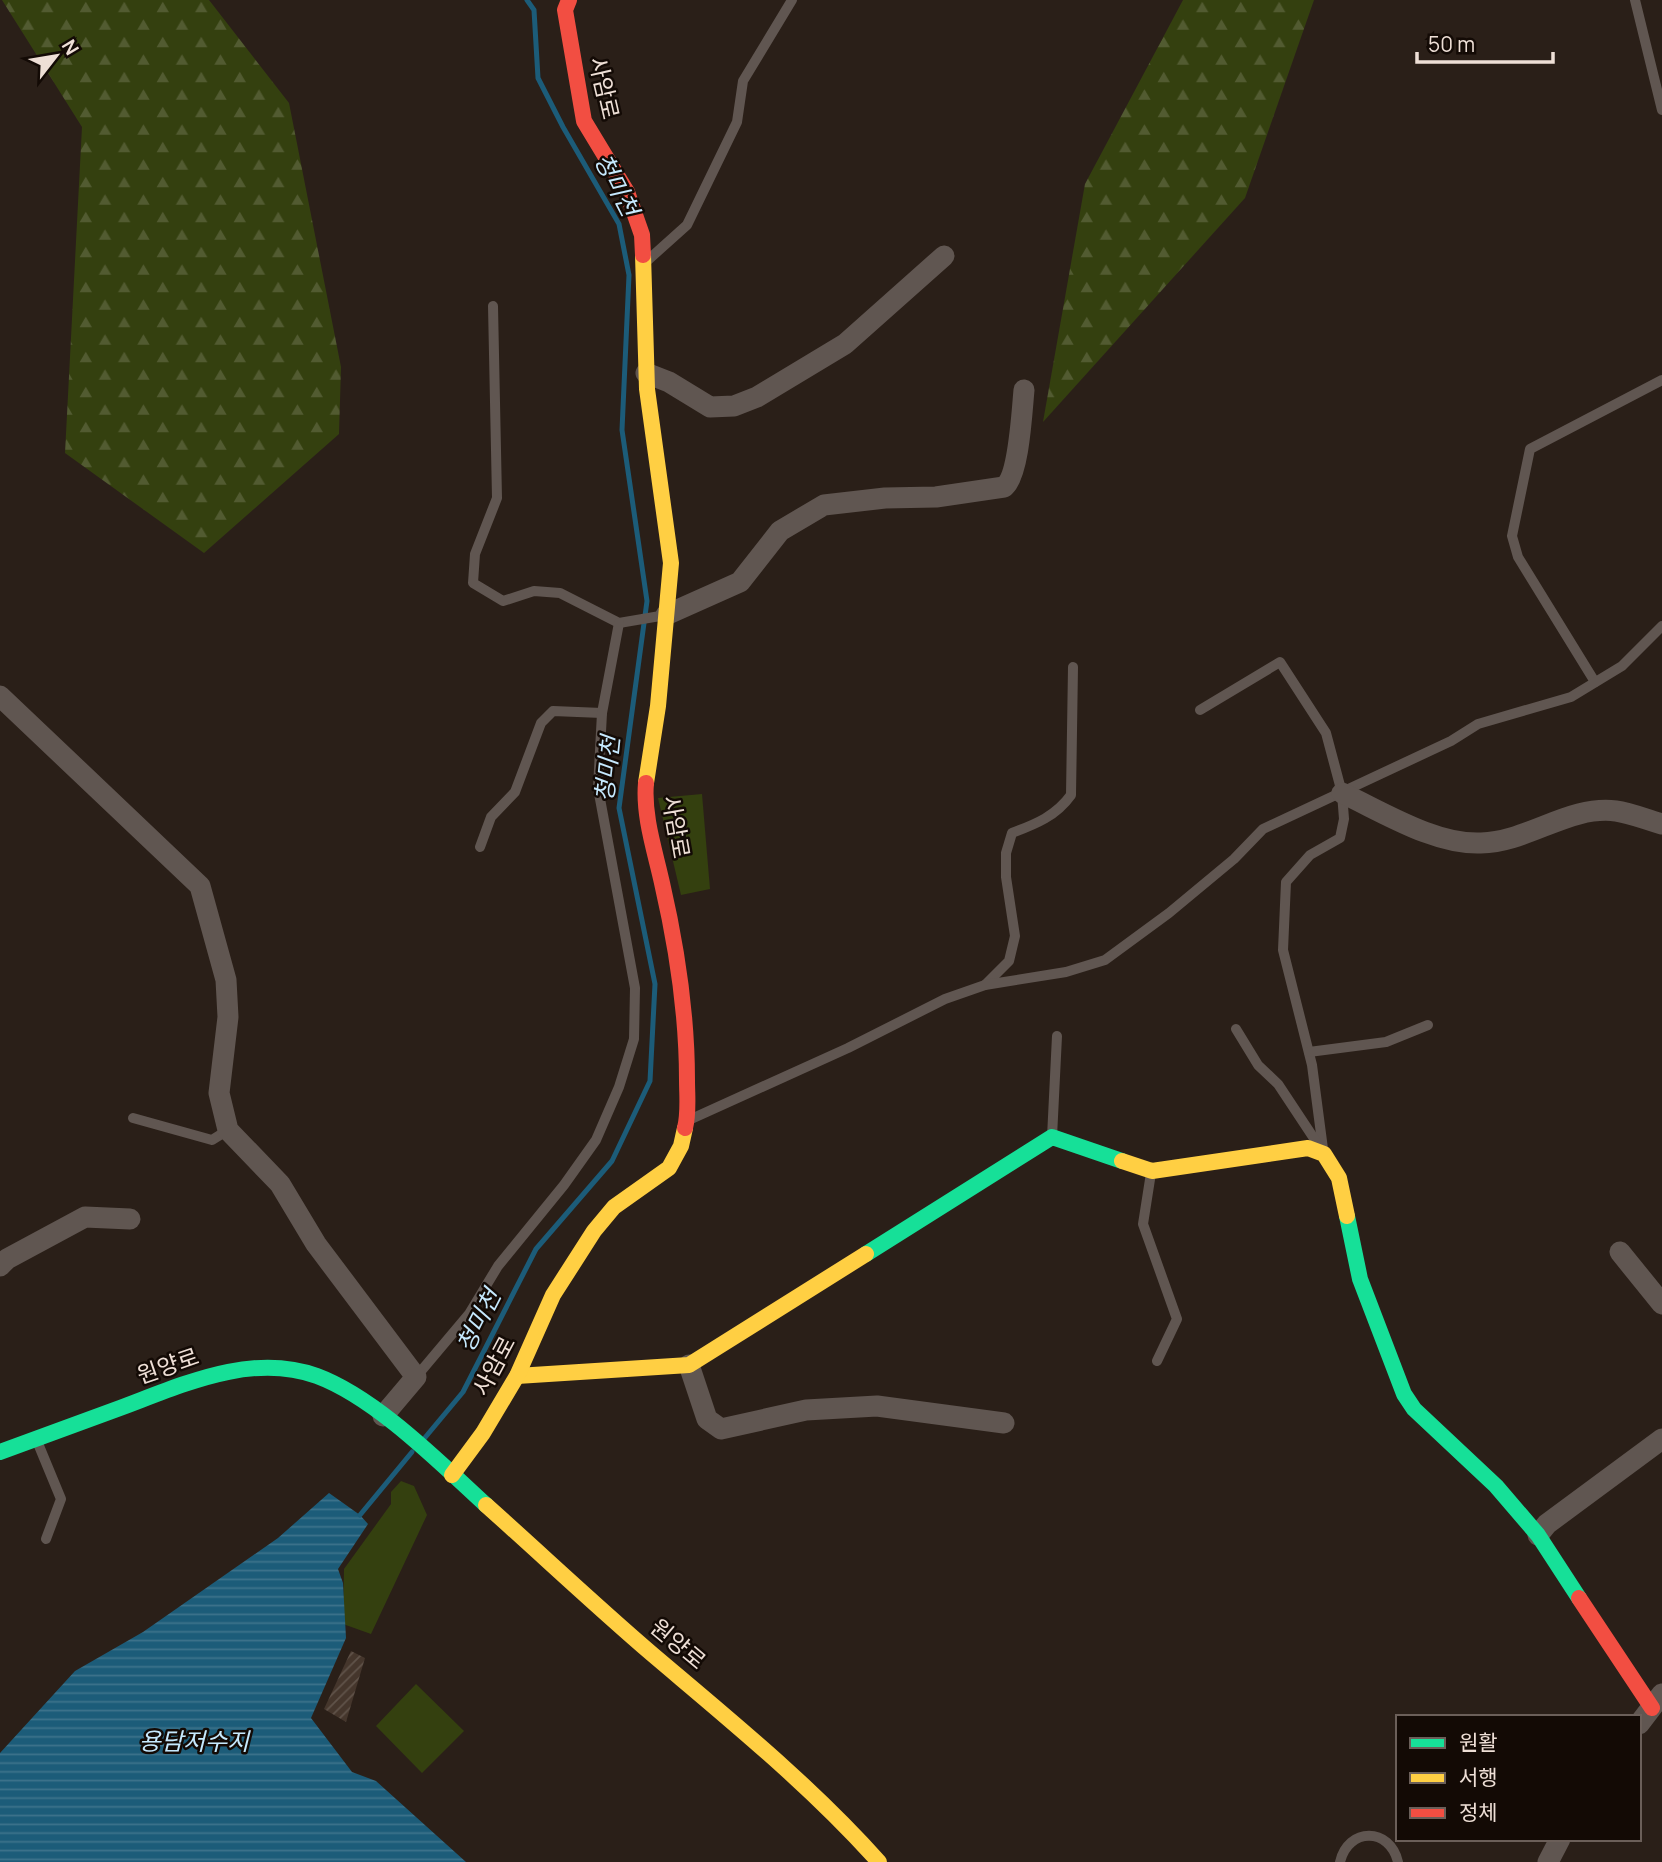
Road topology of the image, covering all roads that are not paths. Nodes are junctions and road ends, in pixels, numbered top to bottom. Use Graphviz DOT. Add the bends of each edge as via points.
graph roads {
  1 [pos="569,0"];
  2 [pos="792,0"];
  3 [pos="1635,0"];
  4 [pos="1662,110"];
  5 [pos="944,256"];
  6 [pos="643,264"];
  7 [pos="493,306"];
  8 [pos="646,373"];
  9 [pos="1662,380"];
  10 [pos="1024,390"];
  11 [pos="666,615"];
  12 [pos="618,623"];
  13 [pos="1662,625"];
  14 [pos="1073,667"];
  15 [pos="1595,682"];
  16 [pos="0,695"];
  17 [pos="1200,710"];
  18 [pos="602,713"];
  19 [pos="1342,793"];
  20 [pos="1662,824"];
  21 [pos="480,847"];
  22 [pos="985,985"];
  23 [pos="1428,1025"];
  24 [pos="1236,1029"];
  25 [pos="1057,1036"];
  26 [pos="1309,1052"];
  27 [pos="133,1118"];
  28 [pos="687,1121"];
  29 [pos="228,1130"];
  30 [pos="1052,1137"];
  31 [pos="1324,1154"];
  32 [pos="1152,1171"];
  33 [pos="130,1219"];
  34 [pos="1620,1252"];
  35 [pos="0,1266"];
  36 [pos="1662,1304"];
  37 [pos="1157,1361"];
  38 [pos="689,1365"];
  39 [pos="517,1376"];
  40 [pos="416,1377"];
  41 [pos="386,1418"];
  42 [pos="1004,1423"];
  43 [pos="36,1439"];
  44 [pos="1662,1439"];
  45 [pos="0,1452"];
  46 [pos="448,1471"];
  47 [pos="1538,1535"];
  48 [pos="46,1539"];
  49 [pos="1651,1709"];
  50 [pos="1559,1841"];
  51 [pos="879,1862"];
  52 [pos="1340,1862"];
  53 [pos="1398,1862"];
  54 [pos="1548,1862"];
  1 -- 6 [label="street, 사암로" via="565,10 584,121 627,192 642,235"];
  2 -- 6 [label="lane" via="743,81 737,122 687,225"];
  3 -- 4 [label="lane"];
  5 -- 8 [label="street" via="845,344 757,397 734,406 710,407"];
  6 -- 8 [label="street, 사암로"];
  7 -- 12 [label="lane" via="497,498 475,554 472,583 503,601 534,592 560,593"];
  8 -- 11 [label="street, 사암로" via="671,563"];
  9 -- 15 [label="lane" via="1531,449 1512,536 1515,547"];
  10 -- 11 [label="street" via="1009,484 936,497 824,505 780,531 740,582"];
  11 -- 12 [label="lane"];
  11 -- 28 [label="street, 사암로" via="645,794 681,983 687,1032"];
  12 -- 18 [label="lane"];
  13 -- 15 [label="lane" via="1622,666"];
  14 -- 22 [label="lane" via="1071,795 1042,822 1013,833 1006,853 1006,877 1014,936 1009,961"];
  15 -- 19 [label="lane" via="1571,697 1478,724"];
  16 -- 29 [label="street" via="200,886 226,980 228,1017 219,1093"];
  17 -- 19 [label="lane" via="1279,662 1326,733"];
  18 -- 21 [label="lane" via="554,711 541,723 515,792 491,817"];
  18 -- 40 [label="lane" via="598,788 635,988 634,1039 596,1140 498,1266 469,1314"];
  19 -- 20 [label="street" via="1436,837 1479,844 1505,840 1581,813 1615,811"];
  19 -- 22 [label="lane" via="1263,829 1169,913 1105,960 1066,972"];
  19 -- 26 [label="lane" via="1340,838 1310,855 1286,882 1283,950"];
  22 -- 28 [label="lane" via="945,999"];
  23 -- 26 [label="lane" via="1386,1042"];
  24 -- 31 [label="lane"];
  25 -- 30 [label="lane"];
  26 -- 31 [label="lane"];
  27 -- 29 [label="lane" via="212,1140"];
  28 -- 39 [label="street, 사암로" via="669,1168 614,1207 594,1231 554,1295"];
  29 -- 40 [label="street" via="280,1184 316,1244"];
  30 -- 32 [label="street"];
  30 -- 38 [label="street"];
  31 -- 32 [label="street" via="1308,1148"];
  31 -- 47 [label="street" via="1339,1178 1360,1279 1404,1394"];
  32 -- 37 [label="lane" via="1143,1224 1177,1319"];
  33 -- 35 [label="street" via="85,1217"];
  34 -- 36 [label="street"];
  38 -- 39 [label="street"];
  38 -- 42 [label="street" via="707,1419 721,1429 806,1409 877,1406"];
  39 -- 46 [label="street, 사암로" via="483,1433"];
  40 -- 41 [label="street"];
  41 -- 43 [label="street, 원양로" via="323,1378 300,1371 254,1368 190,1381"];
  41 -- 46 [label="street, 원양로"];
  43 -- 45 [label="street, 원양로"];
  43 -- 48 [label="lane" via="61,1499"];
  44 -- 47 [label="street"];
  46 -- 51 [label="street, 원양로" via="624,1629 779,1758"];
  47 -- 49 [label="street"];
  50 -- 54 [label="street"];
  52 -- 53 [label="lane" via="1348,1844 1365,1836 1384,1839"];
}
